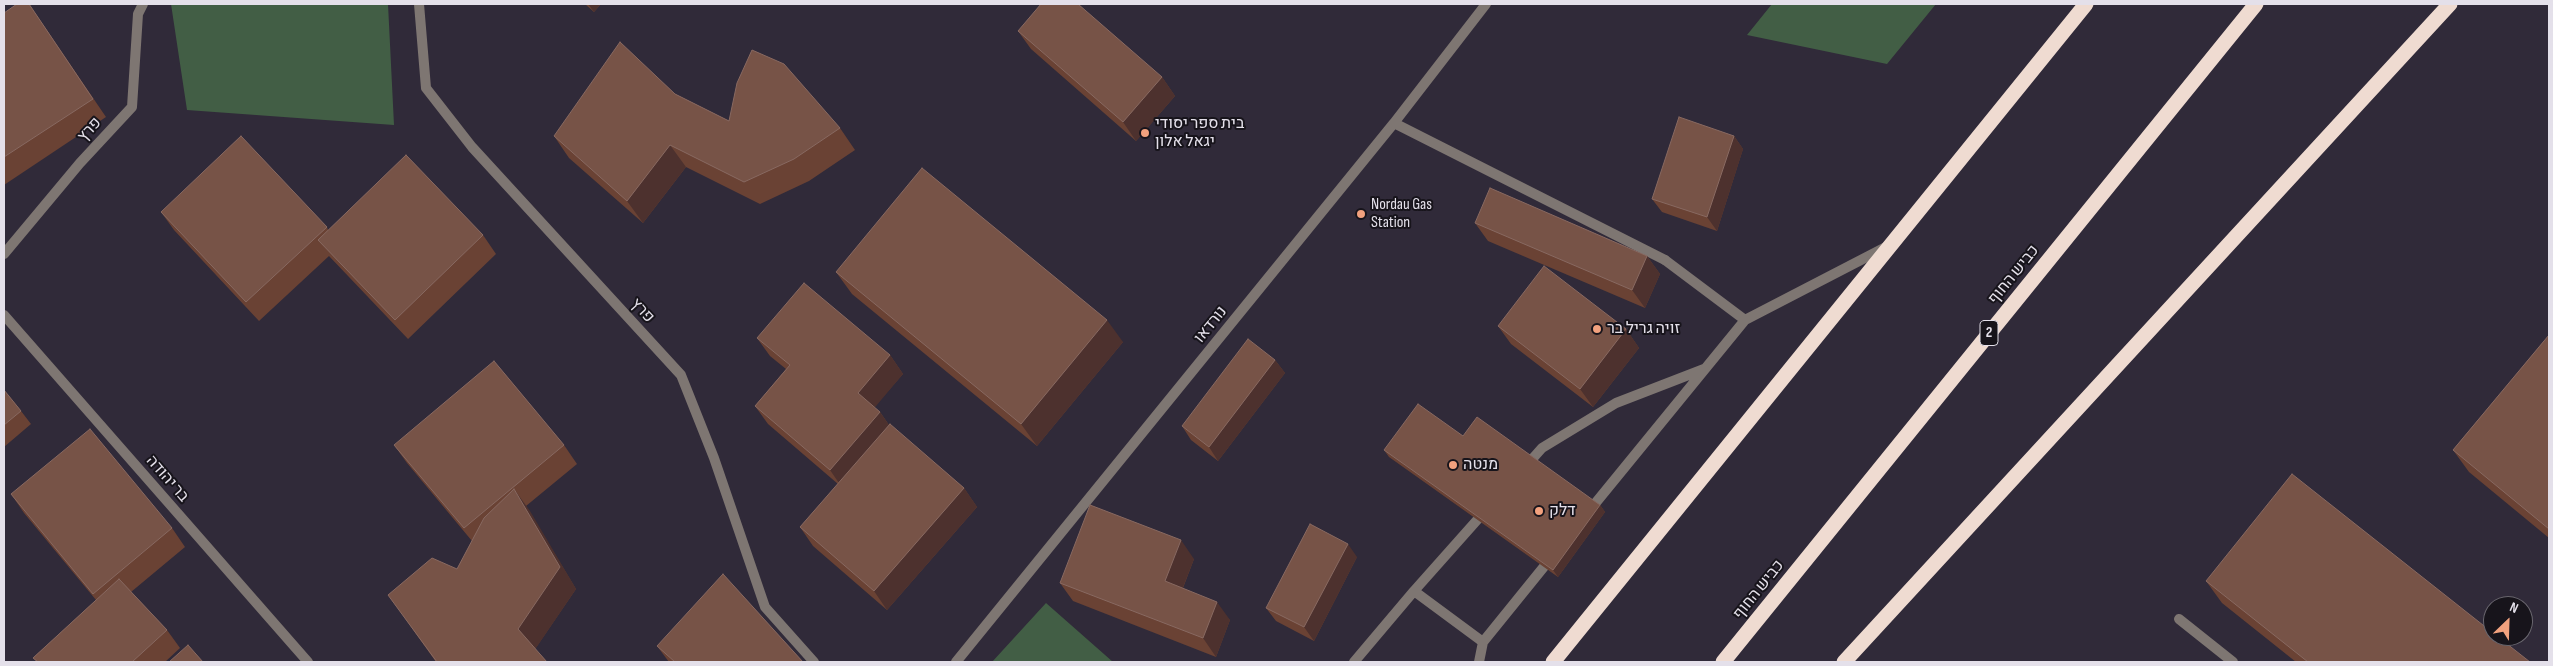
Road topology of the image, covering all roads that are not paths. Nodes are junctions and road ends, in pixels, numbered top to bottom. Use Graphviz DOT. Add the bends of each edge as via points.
graph roads {
  1 [pos="143,4"];
  2 [pos="418,4"];
  3 [pos="1486,4"];
  4 [pos="2086,4"];
  5 [pos="2256,4"];
  6 [pos="2450,4"];
  7 [pos="1394,123"];
  8 [pos="1891,244"];
  9 [pos="4,254"];
  10 [pos="4,315"];
  11 [pos="1745,320"];
  12 [pos="1705,368"];
  13 [pos="1517,476"];
  14 [pos="1491,505"];
  15 [pos="1579,523"];
  16 [pos="1555,553"];
  17 [pos="1414,591"];
  18 [pos="2179,619"];
  19 [pos="1483,642"];
  20 [pos="308,662"];
  21 [pos="814,662"];
  22 [pos="956,662"];
  23 [pos="1354,662"];
  24 [pos="1479,662"];
  25 [pos="1553,662"];
  26 [pos="1722,662"];
  27 [pos="1844,662"];
  28 [pos="2232,662"];
  1 -- 9 [label="street, פרץ" via="138,14 132,107"];
  2 -- 21 [label="street, פרץ" via="426,88 472,147 681,375 714,458 765,607"];
  3 -- 7 [label="street, נורדאו"];
  4 -- 8 [label="highway"];
  5 -- 26 [label="highway, כביש החוף / 2"];
  6 -- 27 [label="highway"];
  7 -- 11 [label="street" via="1665,260"];
  7 -- 22 [label="street, נורדאו"];
  8 -- 11 [label="street"];
  8 -- 25 [label="highway"];
  10 -- 20 [label="street, בר יהודה"];
  11 -- 12 [label="street"];
  12 -- 13 [label="street" via="1616,403 1542,448"];
  12 -- 15 [label="street"];
  14 -- 17 [label="street"];
  16 -- 19 [label="street"];
  17 -- 19 [label="street"];
  17 -- 23 [label="street"];
  18 -- 28 [label="street"];
  19 -- 24 [label="street"];
}
